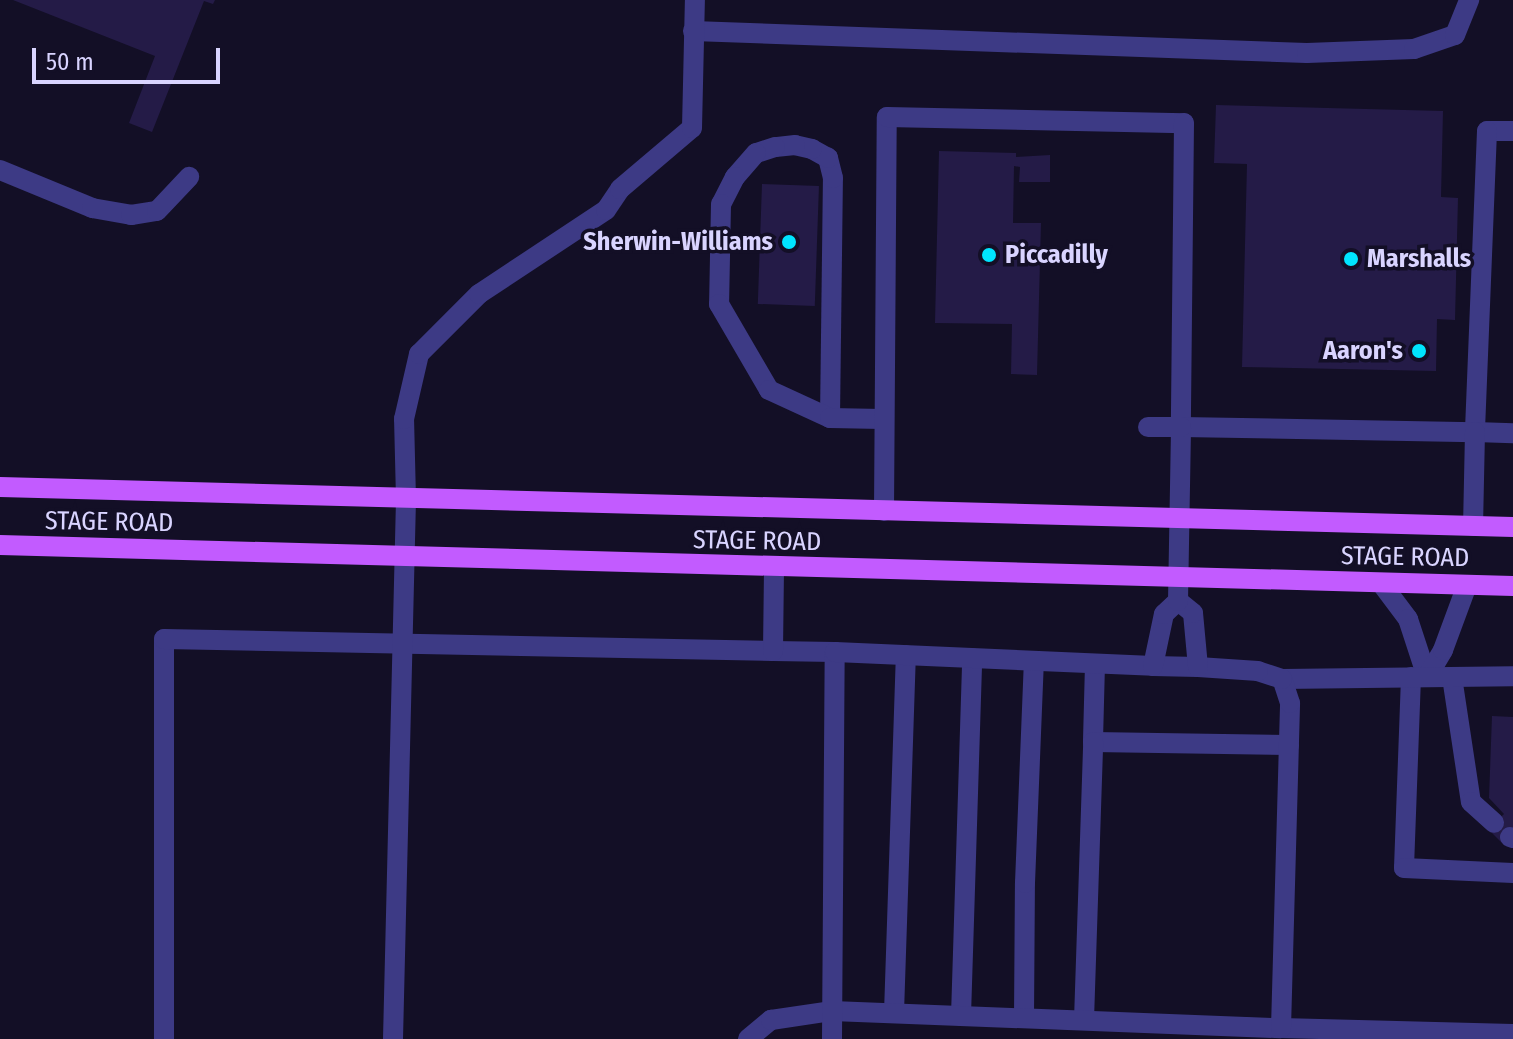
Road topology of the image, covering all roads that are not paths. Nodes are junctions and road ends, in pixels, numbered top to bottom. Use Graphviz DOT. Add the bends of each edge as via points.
graph roads {
  1 [pos="695,0"];
  2 [pos="1469,0"];
  3 [pos="693,31"];
  4 [pos="1513,131"];
  5 [pos="0,170"];
  6 [pos="189,177"];
  7 [pos="830,418"];
  8 [pos="882,419"];
  9 [pos="1148,427"];
  10 [pos="1181,427"];
  11 [pos="1475,432"];
  12 [pos="1513,433"];
  13 [pos="0,487"];
  14 [pos="406,499"];
  15 [pos="884,511"];
  16 [pos="1180,519"];
  17 [pos="1473,526"];
  18 [pos="1513,527"];
  19 [pos="0,545"];
  20 [pos="404,558"];
  21 [pos="774,567"];
  22 [pos="1179,578"];
  23 [pos="1381,583"];
  24 [pos="1467,585"];
  25 [pos="1513,586"];
  26 [pos="1178,601"];
  27 [pos="402,642"];
  28 [pos="773,651"];
  29 [pos="835,652"];
  30 [pos="906,655"];
  31 [pos="972,658"];
  32 [pos="1034,661"];
  33 [pos="1095,664"];
  34 [pos="1153,666"];
  35 [pos="1198,667"];
  36 [pos="1513,676"];
  37 [pos="1419,677"];
  38 [pos="1452,677"];
  39 [pos="1282,679"];
  40 [pos="1093,742"];
  41 [pos="1289,745"];
  42 [pos="1494,823"];
  43 [pos="1513,873"];
  44 [pos="832,1011"];
  45 [pos="894,1013"];
  46 [pos="961,1016"];
  47 [pos="1024,1018"];
  48 [pos="1084,1020"];
  49 [pos="1281,1028"];
  50 [pos="1328,1034"];
  51 [pos="1513,1034"];
  52 [pos="164,1039"];
  53 [pos="393,1039"];
  54 [pos="748,1039"];
  55 [pos="832,1039"];
  1 -- 3 [label="lane"];
  2 -- 3 [label="lane" via="1455,35 1414,49 1307,53"];
  3 -- 14 [label="lane" via="692,128 620,189 606,210 490,286 419,354 404,419"];
  4 -- 11 [label="lane" via="1487,131"];
  5 -- 6 [label="lane" via="92,208 131,215 157,211"];
  7 -- 7 [label="lane" via="769,390 719,304 721,204 756,153 775,147 812,149 828,158 833,178"];
  7 -- 8 [label="lane"];
  8 -- 10 [label="lane" via="887,117 1184,123"];
  8 -- 15 [label="lane"];
  9 -- 10 [label="lane"];
  10 -- 11 [label="lane"];
  10 -- 16 [label="lane"];
  11 -- 12 [label="lane"];
  11 -- 17 [label="lane"];
  13 -- 14 [label="main road, STAGE ROAD"];
  14 -- 15 [label="main road, STAGE ROAD"];
  14 -- 20 [label="lane"];
  15 -- 16 [label="main road, STAGE ROAD"];
  16 -- 17 [label="main road, STAGE ROAD"];
  16 -- 22 [label="lane"];
  17 -- 18 [label="main road, STAGE ROAD"];
  19 -- 20 [label="main road, STAGE ROAD"];
  20 -- 21 [label="main road, STAGE ROAD"];
  20 -- 27 [label="lane"];
  21 -- 22 [label="main road, STAGE ROAD"];
  21 -- 28 [label="lane"];
  22 -- 23 [label="main road, STAGE ROAD"];
  22 -- 26 [label="lane"];
  23 -- 24 [label="main road, STAGE ROAD"];
  23 -- 37 [label="lane" via="1408,619"];
  24 -- 25 [label="main road, STAGE ROAD"];
  24 -- 37 [label="lane" via="1443,650"];
  26 -- 34 [label="lane" via="1164,614"];
  26 -- 35 [label="lane" via="1193,613"];
  27 -- 28 [label="lane"];
  27 -- 52 [label="lane" via="164,639"];
  27 -- 53 [label="lane"];
  28 -- 29 [label="lane"];
  29 -- 30 [label="lane"];
  29 -- 44 [label="lane"];
  30 -- 31 [label="lane"];
  30 -- 45 [label="lane"];
  31 -- 32 [label="lane"];
  31 -- 46 [label="lane"];
  32 -- 33 [label="lane"];
  32 -- 47 [label="lane"];
  33 -- 34 [label="lane"];
  33 -- 40 [label="lane"];
  34 -- 35 [label="lane"];
  35 -- 39 [label="lane" via="1258,671"];
  36 -- 38 [label="lane"];
  37 -- 38 [label="lane"];
  37 -- 39 [label="lane"];
  37 -- 43 [label="lane" via="1404,868"];
  38 -- 42 [label="lane" via="1471,802"];
  39 -- 41 [label="lane" via="1290,703"];
  40 -- 41 [label="lane"];
  40 -- 48 [label="lane"];
  41 -- 49 [label="lane"];
  44 -- 45 [label="lane"];
  44 -- 54 [label="lane" via="771,1020"];
  44 -- 55 [label="lane"];
  45 -- 46 [label="lane"];
  46 -- 47 [label="lane"];
  47 -- 48 [label="lane"];
  48 -- 49 [label="lane"];
  49 -- 50 [label="lane"];
  50 -- 51 [label="lane"];
}
